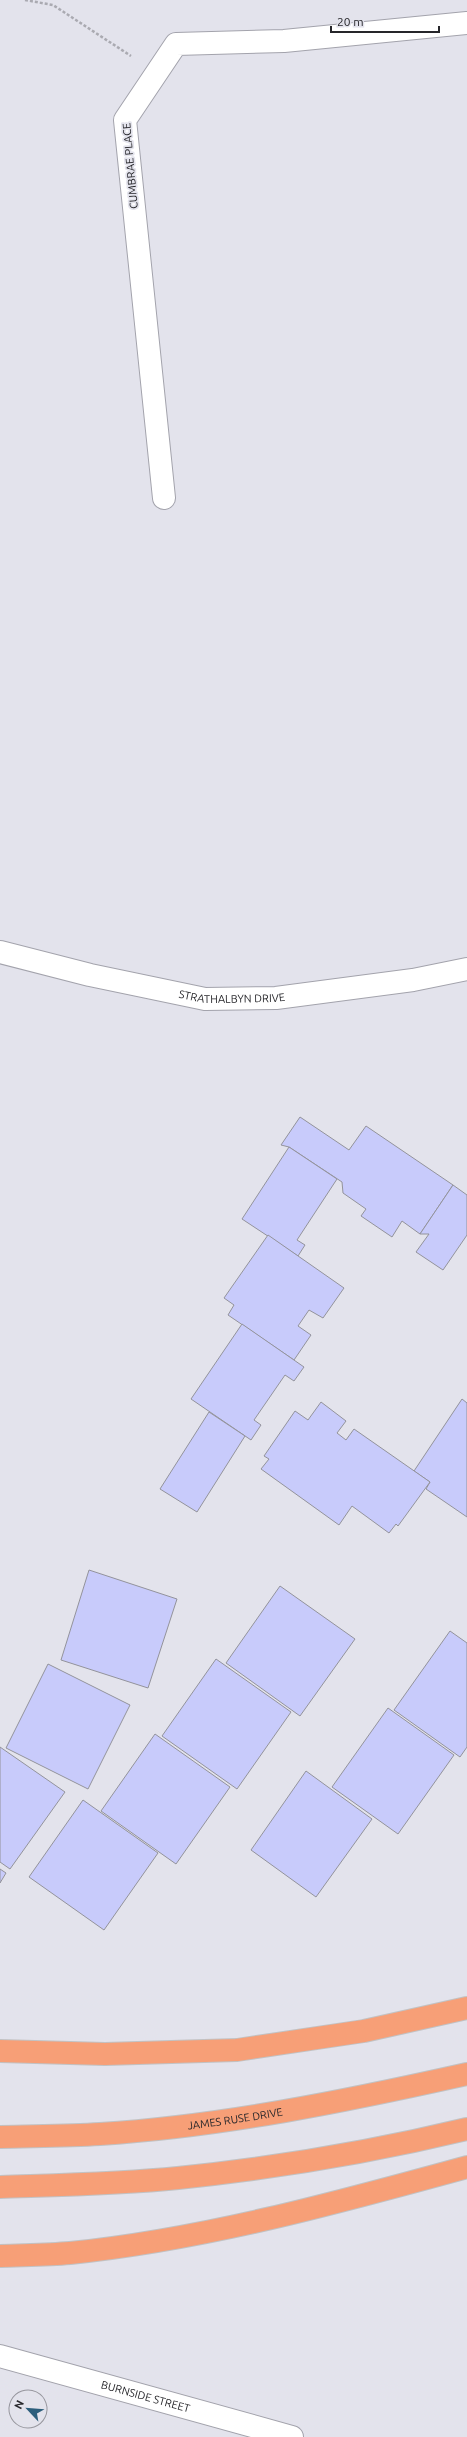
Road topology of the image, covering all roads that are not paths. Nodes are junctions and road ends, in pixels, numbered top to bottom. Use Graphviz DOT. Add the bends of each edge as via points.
graph roads {
  1 [pos="467,23"];
  2 [pos="164,498"];
  3 [pos="0,952"];
  4 [pos="467,969"];
  5 [pos="467,2008"];
  6 [pos="0,2051"];
  7 [pos="467,2074"];
  8 [pos="467,2129"];
  9 [pos="0,2137"];
  10 [pos="467,2167"];
  11 [pos="0,2187"];
  12 [pos="0,2256"];
  13 [pos="0,2356"];
  14 [pos="292,2437"];
  1 -- 2 [label="street, CUMBRAE PLACE" via="284,41 176,44 125,120"];
  3 -- 4 [label="street, STRATHALBYN DRIVE" via="90,976 205,999 276,998 413,980"];
  5 -- 6 [label="highway" via="364,2031 236,2050 104,2054"];
  7 -- 9 [label="highway, JAMES RUSE DRIVE" via="365,2097 234,2119 100,2134"];
  8 -- 11 [label="highway" via="417,2141 290,2164 177,2178"];
  10 -- 12 [label="highway" via="299,2212 168,2240 69,2253"];
  13 -- 14 [label="street, BURNSIDE STREET"];
}
